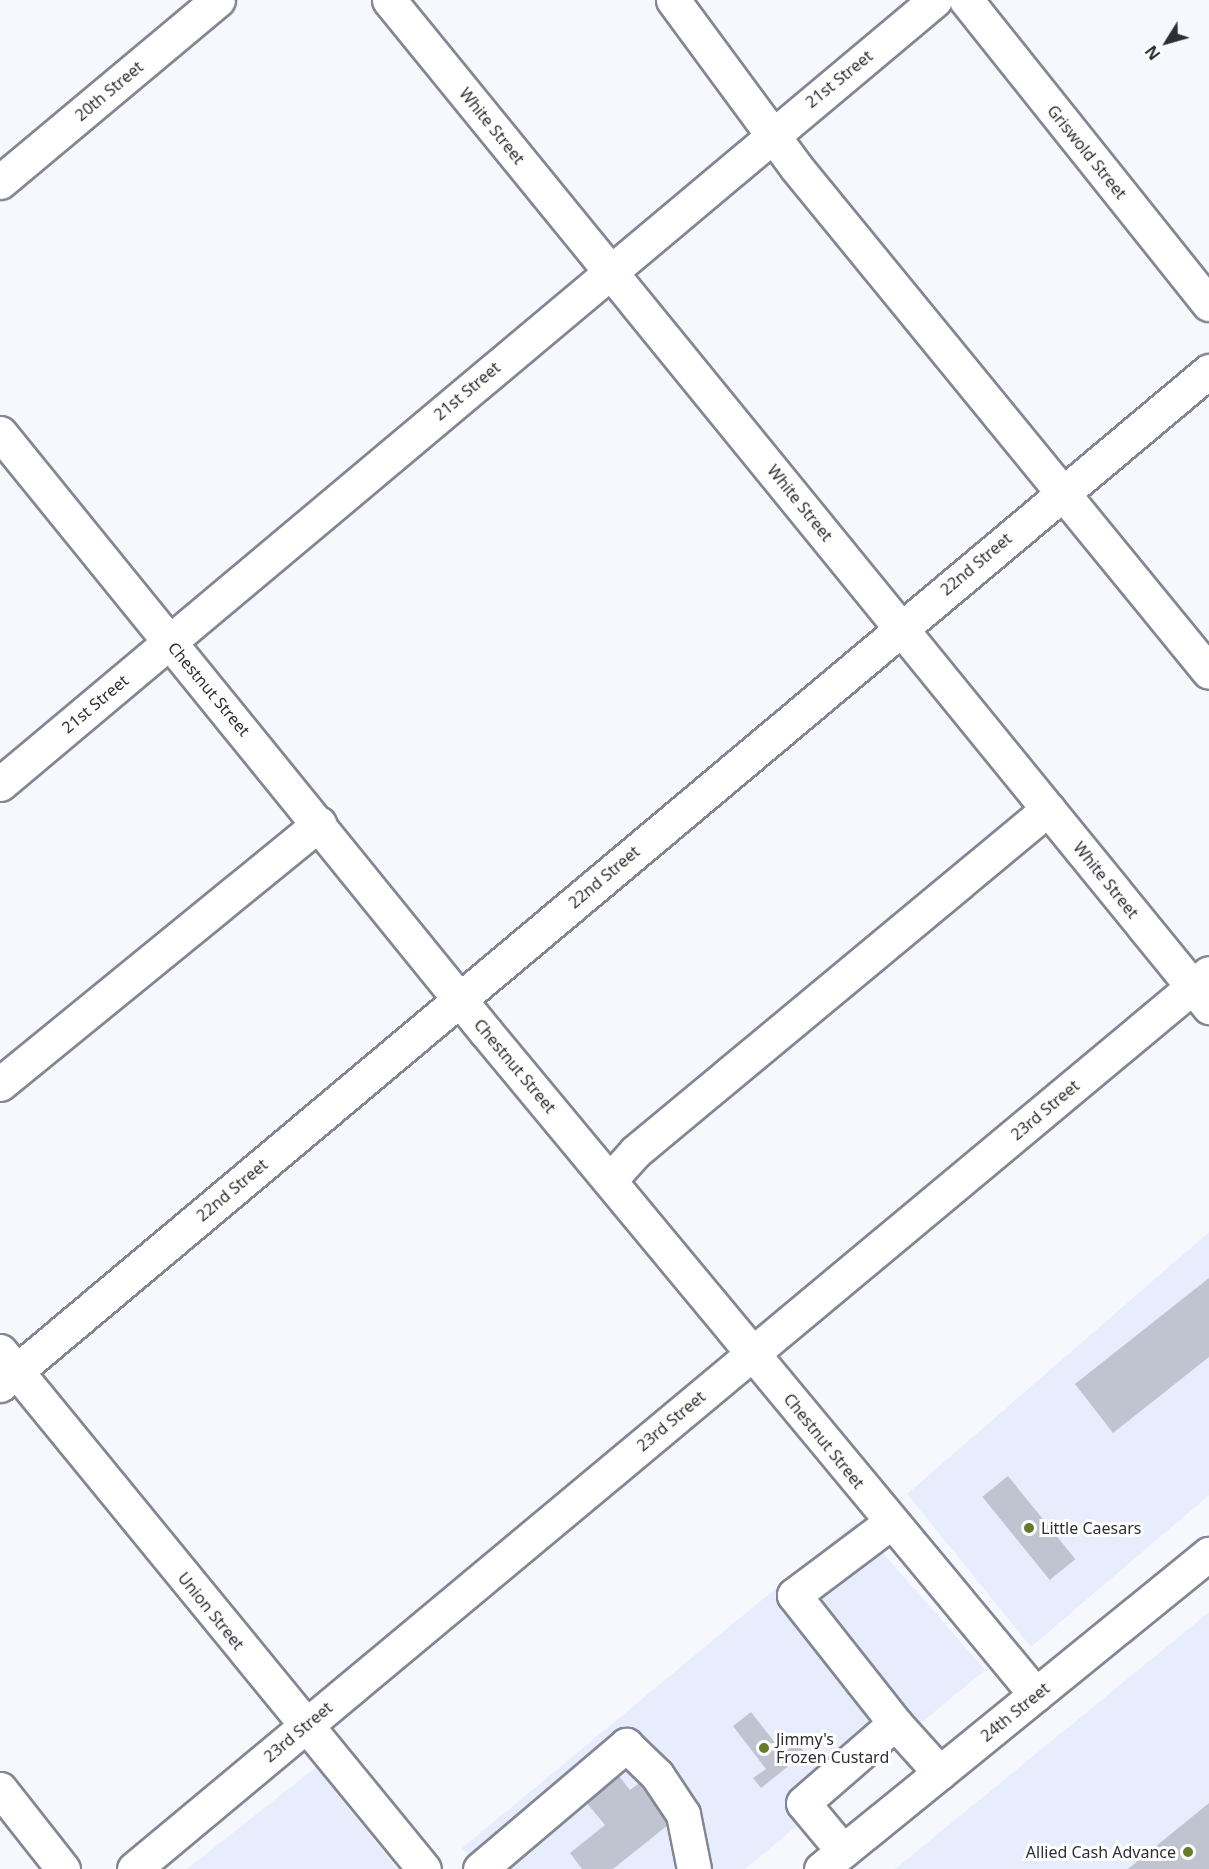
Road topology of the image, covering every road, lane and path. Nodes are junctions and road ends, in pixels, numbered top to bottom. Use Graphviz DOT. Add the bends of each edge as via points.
graph roads {
  1 [pos="218,0"];
  2 [pos="389,0"];
  3 [pos="673,0"];
  4 [pos="935,0"];
  5 [pos="966,0"];
  6 [pos="774,132"];
  7 [pos="0,182"];
  8 [pos="610,270"];
  9 [pos="1209,304"];
  10 [pos="1209,371"];
  11 [pos="0,433"];
  12 [pos="1061,492"];
  13 [pos="901,628"];
  14 [pos="170,642"];
  15 [pos="1209,672"];
  16 [pos="0,784"];
  17 [pos="1048,809"];
  18 [pos="319,824"];
  19 [pos="1203,989"];
  20 [pos="460,999"];
  21 [pos="0,1084"];
  22 [pos="610,1180"];
  23 [pos="752,1353"];
  24 [pos="5,1369"];
  25 [pos="890,1522"];
  26 [pos="1209,1554"];
  27 [pos="1036,1695"];
  28 [pos="895,1723"];
  29 [pos="304,1727"];
  30 [pos="940,1773"];
  31 [pos="0,1789"];
  32 [pos="832,1860"];
  33 [pos="63,1869"];
  34 [pos="134,1869"];
  35 [pos="424,1869"];
  36 [pos="480,1869"];
  37 [pos="694,1869"];
  1 -- 7 [label="street, 20th Street"];
  2 -- 8 [label="street, White Street"];
  3 -- 6 [label="street"];
  4 -- 6 [label="street, 21st Street"];
  5 -- 9 [label="street, Griswold Street"];
  6 -- 8 [label="street, 21st Street"];
  6 -- 12 [label="street" via="796,167"];
  8 -- 13 [label="street, White Street"];
  8 -- 14 [label="street, 21st Street"];
  10 -- 12 [label="street, 22nd Street"];
  11 -- 14 [label="street, Chestnut Street"];
  12 -- 13 [label="street, 22nd Street"];
  12 -- 15 [label="street"];
  13 -- 17 [label="street, White Street"];
  13 -- 20 [label="street, 22nd Street"];
  14 -- 16 [label="street, 21st Street"];
  14 -- 18 [label="street, Chestnut Street"];
  17 -- 19 [label="street, White Street"];
  17 -- 22 [label="street" via="635,1152"];
  18 -- 20 [label="street, Chestnut Street"];
  18 -- 21 [label="street"];
  19 -- 23 [label="street, 23rd Street"];
  20 -- 22 [label="street, Chestnut Street"];
  20 -- 24 [label="street, 22nd Street"];
  22 -- 23 [label="street, Chestnut Street"];
  23 -- 25 [label="street, Chestnut Street"];
  23 -- 29 [label="street, 23rd Street"];
  24 -- 29 [label="street, Union Street"];
  25 -- 27 [label="street, Chestnut Street"];
  25 -- 28 [label="street" via="794,1595"];
  26 -- 27 [label="street, 24th Street"];
  27 -- 30 [label="street, 24th Street"];
  28 -- 30 [label="street"];
  28 -- 32 [label="street" via="803,1803"];
  29 -- 34 [label="street, 23rd Street"];
  29 -- 35 [label="street, Union Street"];
  30 -- 32 [label="street, 24th Street"];
  31 -- 33 [label="street"];
  36 -- 37 [label="street" via="626,1745 657,1774 683,1814"];
}
